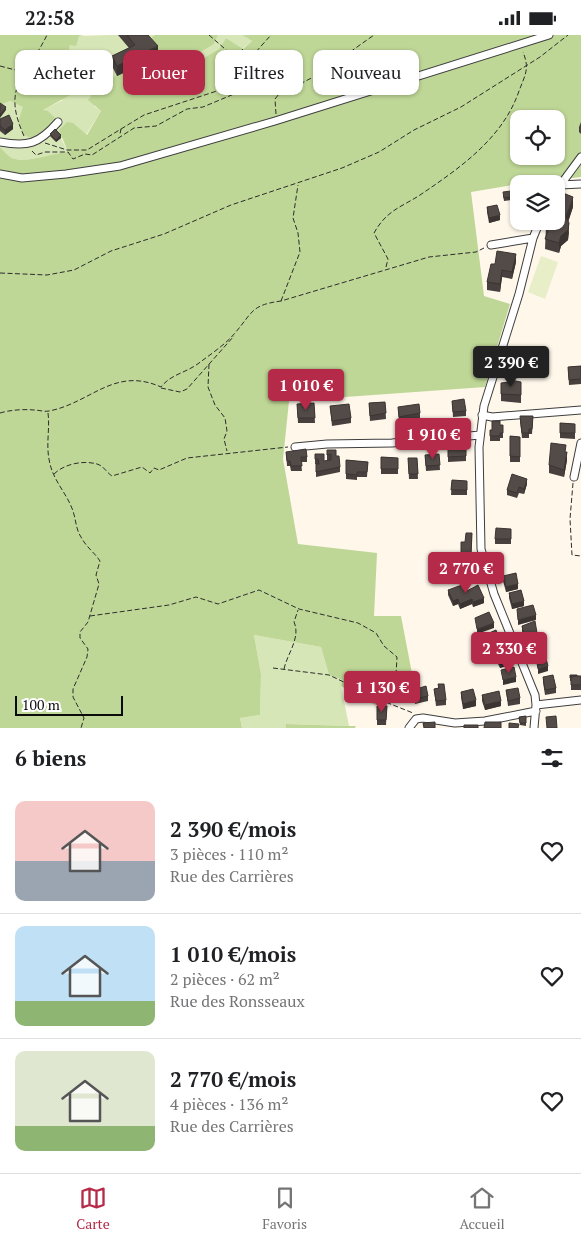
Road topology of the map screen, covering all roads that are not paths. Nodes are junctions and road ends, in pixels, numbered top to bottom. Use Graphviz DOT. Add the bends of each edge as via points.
graph roads {
  1 [pos="548,35"];
  2 [pos="58,122"];
  3 [pos="0,141"];
  4 [pos="581,157"];
  5 [pos="0,174"];
  6 [pos="565,179"];
  7 [pos="581,184"];
  8 [pos="565,187"];
  9 [pos="536,230"];
  10 [pos="533,238"];
  11 [pos="491,245"];
  12 [pos="581,410"];
  13 [pos="482,415"];
  14 [pos="480,435"];
  15 [pos="581,443"];
  16 [pos="295,447"];
  17 [pos="574,477"];
  18 [pos="581,701"];
  19 [pos="536,708"];
  20 [pos="409,728"];
  21 [pos="534,728"];
  1 -- 5 [label="street" via="120,166 22,178"];
  2 -- 3 [label="street" via="41,139 28,144"];
  4 -- 6 [label="street"];
  7 -- 8 [label="street"];
  9 -- 10 [label="street"];
  10 -- 11 [label="street"];
  10 -- 13 [label="street"];
  12 -- 13 [label="street" via="492,417"];
  13 -- 14 [label="street"];
  14 -- 16 [label="street"];
  14 -- 19 [label="street" via="481,549 494,594 528,676"];
  15 -- 17 [label="street"];
  18 -- 19 [label="street"];
  19 -- 20 [label="street" via="485,721 455,723 422,718 416,719"];
  19 -- 21 [label="street"];
}
